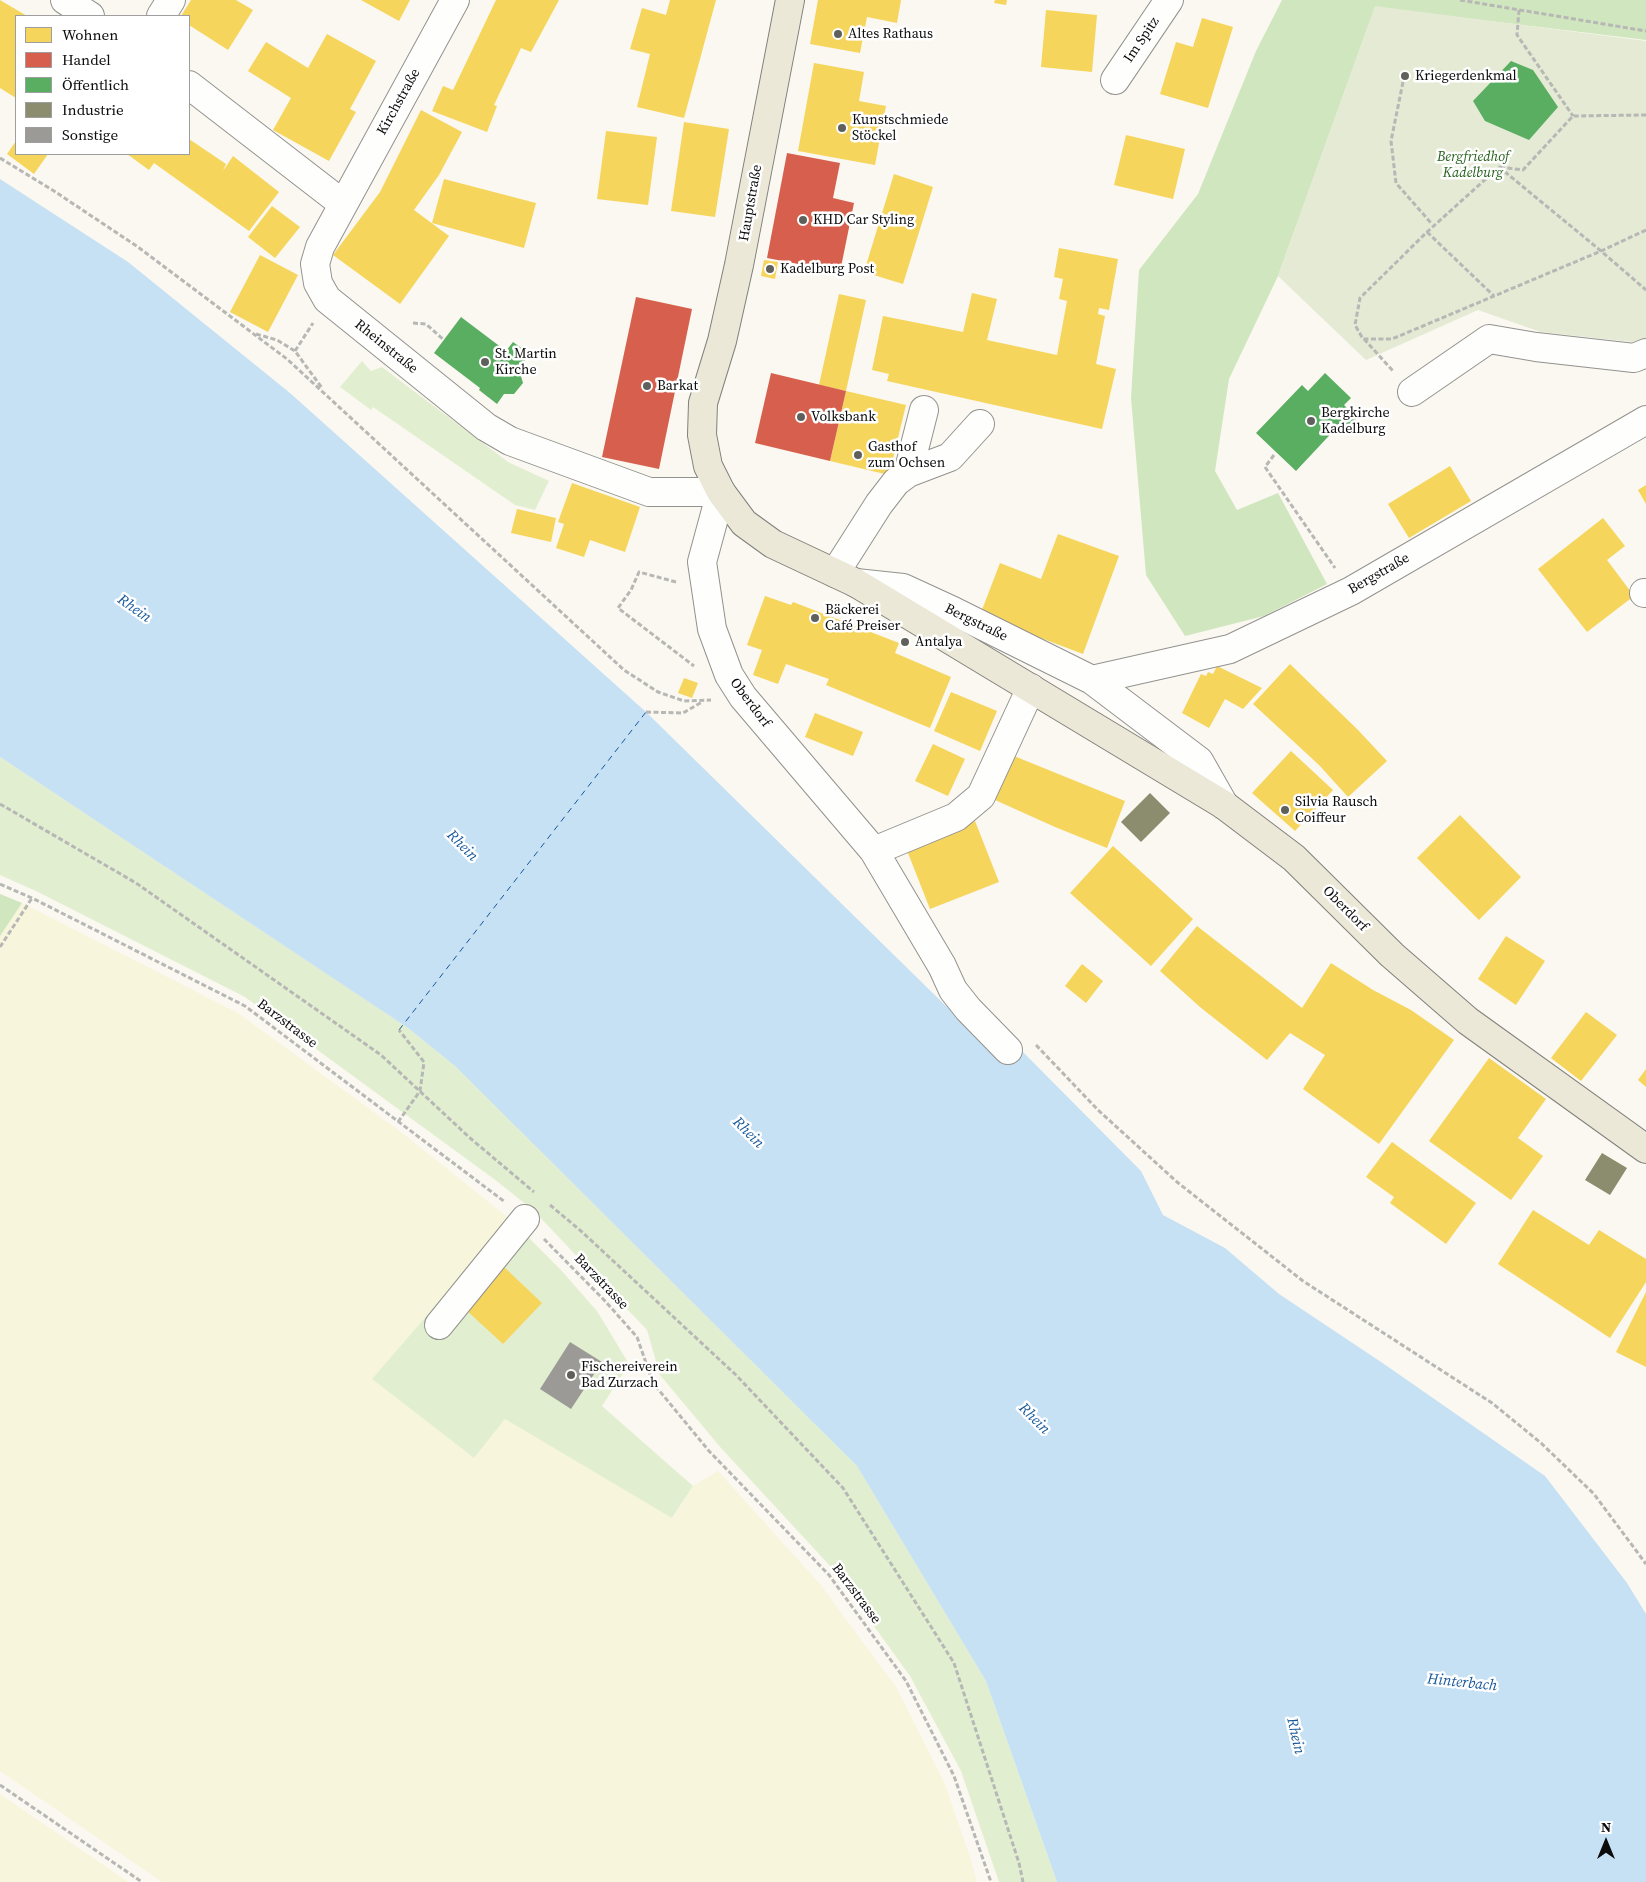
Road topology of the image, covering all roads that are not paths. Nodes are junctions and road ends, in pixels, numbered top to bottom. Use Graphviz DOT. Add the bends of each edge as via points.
graph roads {
  1 [pos="65,0"];
  2 [pos="171,0"];
  3 [pos="455,0"];
  4 [pos="790,0"];
  5 [pos="1169,0"];
  6 [pos="88,15"];
  7 [pos="162,15"];
  8 [pos="1115,80"];
  9 [pos="190,86"];
  10 [pos="343,204"];
  11 [pos="1646,353"];
  12 [pos="1412,392"];
  13 [pos="703,403"];
  14 [pos="924,410"];
  15 [pos="1646,420"];
  16 [pos="980,424"];
  17 [pos="908,473"];
  18 [pos="721,492"];
  19 [pos="845,578"];
  20 [pos="1092,680"];
  21 [pos="1031,688"];
  22 [pos="1224,805"];
  23 [pos="874,851"];
  24 [pos="1019,1044"];
  25 [pos="1646,1149"];
  26 [pos="525,1219"];
  27 [pos="439,1325"];
  1 -- 6 [label="street"];
  2 -- 7 [label="street"];
  3 -- 10 [label="street, Kirchstraße"];
  4 -- 13 [label="main road, Hauptstraße" via="740,265"];
  5 -- 8 [label="street, Im Spitz"];
  9 -- 10 [label="street"];
  10 -- 18 [label="street, Rheinstraße" via="320,247 315,264 318,283 327,299 486,427 510,441 649,492"];
  11 -- 12 [label="street" via="1634,358 1489,339"];
  13 -- 18 [label="main road, Oberdorf" via="704,450"];
  14 -- 17 [label="street"];
  15 -- 20 [label="street, Bergstraße" via="1351,591 1230,649"];
  16 -- 17 [label="street" via="950,457"];
  17 -- 19 [label="street" via="896,482 880,504"];
  18 -- 19 [label="main road, Oberdorf" via="744,523 773,544"];
  18 -- 23 [label="street, Oberdorf" via="702,562 712,629 736,686"];
  19 -- 20 [label="street, Bergstraße" via="903,588"];
  19 -- 21 [label="main road, Oberdorf"];
  20 -- 22 [label="street, Bergstraße" via="1199,762"];
  21 -- 22 [label="main road, Oberdorf"];
  21 -- 23 [label="street" via="980,796 956,817"];
  22 -- 25 [label="main road, Oberdorf" via="1294,858 1392,955 1468,1020"];
  23 -- 24 [label="street, Oberdorf" via="953,990 968,1009"];
  26 -- 27 [label="street"];
}
